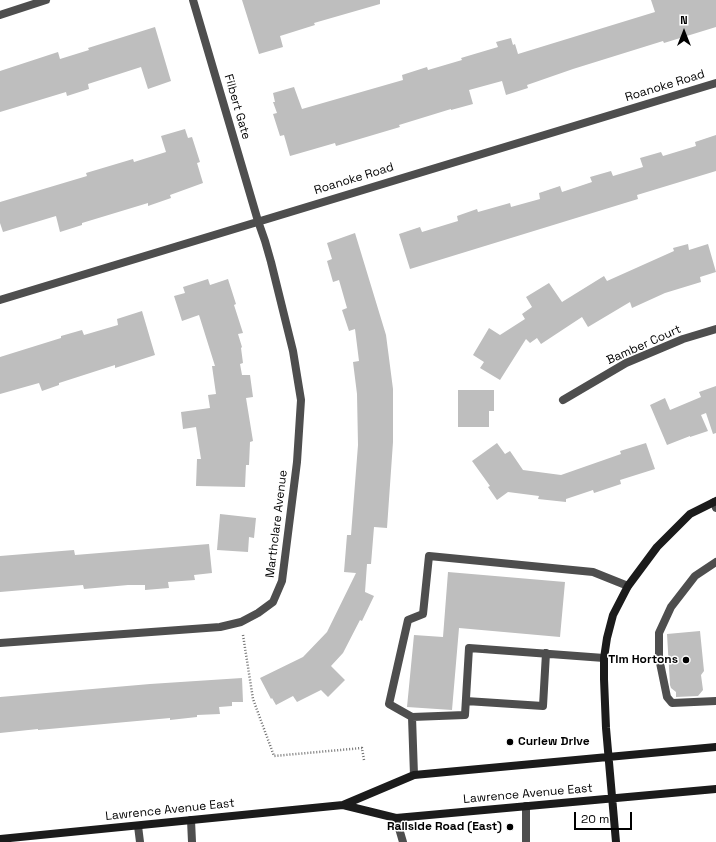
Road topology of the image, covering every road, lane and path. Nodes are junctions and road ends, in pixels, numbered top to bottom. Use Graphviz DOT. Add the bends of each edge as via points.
graph roads {
  1 [pos="46,0"];
  2 [pos="194,0"];
  3 [pos="0,15"];
  4 [pos="716,83"];
  5 [pos="258,221"];
  6 [pos="0,300"];
  7 [pos="716,329"];
  8 [pos="563,400"];
  9 [pos="715,504"];
  10 [pos="716,562"];
  11 [pos="628,586"];
  12 [pos="241,622"];
  13 [pos="0,643"];
  14 [pos="546,653"];
  15 [pos="604,658"];
  16 [pos="466,700"];
  17 [pos="716,701"];
  18 [pos="412,717"];
  19 [pos="716,747"];
  20 [pos="609,757"];
  21 [pos="364,760"];
  22 [pos="414,775"];
  23 [pos="716,789"];
  24 [pos="613,798"];
  25 [pos="343,805"];
  26 [pos="526,806"];
  27 [pos="396,818"];
  28 [pos="191,820"];
  29 [pos="138,826"];
  30 [pos="0,840"];
  31 [pos="140,842"];
  32 [pos="192,842"];
  33 [pos="403,842"];
  34 [pos="526,842"];
  35 [pos="616,842"];
  1 -- 3 [label="street"];
  2 -- 5 [label="street, Filbert Gate"];
  4 -- 5 [label="street, Roanoke Road"];
  5 -- 6 [label="street, Roanoke Road"];
  5 -- 12 [label="street, Marthclare Avenue" via="293,351 301,400 297,462 282,581 273,602"];
  7 -- 8 [label="street, Bamber Court" via="683,339 626,363"];
  9 -- 11 [label="main road" via="690,514 657,547"];
  10 -- 17 [label="street" via="695,576 671,607 659,633 659,658 667,697 672,703"];
  11 -- 15 [label="main road" via="613,615"];
  11 -- 18 [label="street" via="593,572 429,556 423,614 408,620 389,704"];
  12 -- 13 [label="street, Marthclare Avenue" via="220,627"];
  12 -- 21 [label="path" via="253,699 274,756 362,748"];
  14 -- 15 [label="street"];
  14 -- 16 [label="street" via="469,648"];
  14 -- 16 [label="street" via="543,706"];
  15 -- 20 [label="main road"];
  16 -- 18 [label="street" via="465,715"];
  18 -- 22 [label="street"];
  19 -- 20 [label="main road, Lawrence Avenue East"];
  20 -- 22 [label="main road, Lawrence Avenue East"];
  20 -- 24 [label="main road"];
  22 -- 25 [label="main road, Lawrence Avenue East"];
  23 -- 24 [label="main road, Lawrence Avenue East"];
  24 -- 26 [label="main road, Lawrence Avenue East"];
  24 -- 35 [label="main road"];
  25 -- 27 [label="main road, Lawrence Avenue East"];
  25 -- 28 [label="main road, Lawrence Avenue East"];
  26 -- 27 [label="main road, Lawrence Avenue East"];
  26 -- 34 [label="street"];
  27 -- 33 [label="street"];
  28 -- 29 [label="main road, Lawrence Avenue East"];
  28 -- 32 [label="street"];
  29 -- 30 [label="main road, Lawrence Avenue East"];
  29 -- 31 [label="street"];
}
